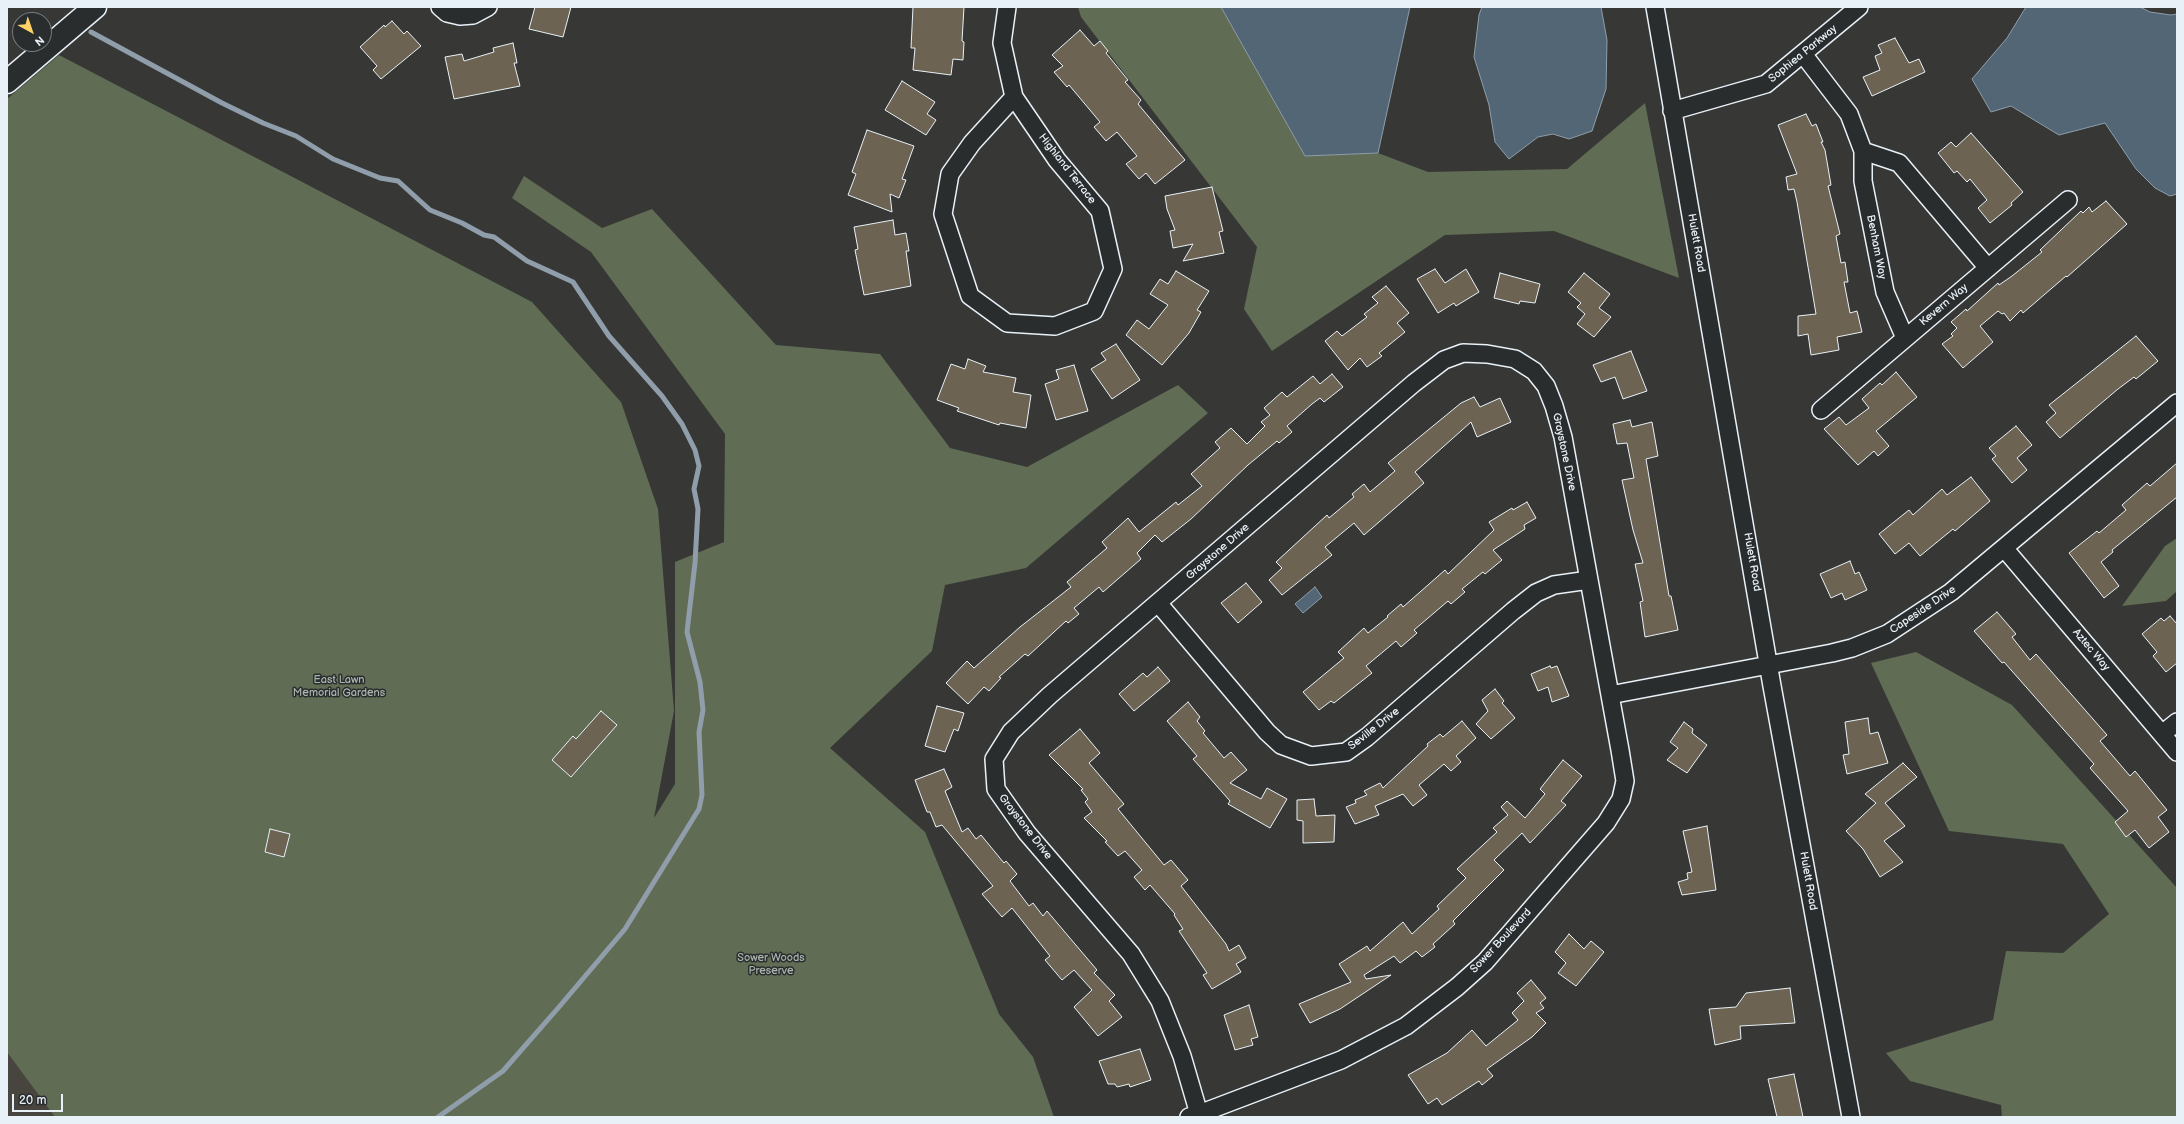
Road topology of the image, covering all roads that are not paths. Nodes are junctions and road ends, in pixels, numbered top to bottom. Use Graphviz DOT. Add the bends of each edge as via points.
graph roads {
  1 [pos="95,7"];
  2 [pos="440,7"];
  3 [pos="488,7"];
  4 [pos="1007,7"];
  5 [pos="1655,7"];
  6 [pos="1859,7"];
  7 [pos="1803,54"];
  8 [pos="7,82"];
  9 [pos="1014,97"];
  10 [pos="1672,111"];
  11 [pos="1862,151"];
  12 [pos="2068,200"];
  13 [pos="1988,268"];
  14 [pos="1905,338"];
  15 [pos="2177,403"];
  16 [pos="1821,410"];
  17 [pos="2004,548"];
  18 [pos="1589,580"];
  19 [pos="1158,603"];
  20 [pos="1769,666"];
  21 [pos="1610,695"];
  22 [pos="2177,722"];
  23 [pos="2162,734"];
  24 [pos="2177,752"];
  25 [pos="1196,1116"];
  26 [pos="1851,1117"];
  1 -- 8 [label="street"];
  2 -- 3 [label="street" via="460,16 473,15"];
  4 -- 9 [label="street, Highland Terrace" via="1002,43"];
  5 -- 10 [label="street, Hulett Road"];
  6 -- 7 [label="street, Sophiea Parkway"];
  7 -- 10 [label="street, Sophiea Parkway" via="1766,84"];
  7 -- 11 [label="street, Benham Way" via="1849,114"];
  9 -- 9 [label="street, Highland Terrace" via="1057,160 1100,211 1113,268 1094,311 1055,326 1007,323 970,296 943,214 950,174 972,143"];
  10 -- 20 [label="street, Hulett Road"];
  11 -- 13 [label="street" via="1899,163"];
  11 -- 14 [label="street, Benham Way" via="1862,181 1885,292"];
  12 -- 13 [label="street, Kevern Way"];
  13 -- 14 [label="street, Kevern Way"];
  14 -- 16 [label="street, Kevern Way"];
  15 -- 17 [label="street, Capeside Drive"];
  17 -- 20 [label="street, Capeside Drive" via="1951,592 1887,634 1852,648"];
  17 -- 23 [label="street, Aztec Way"];
  18 -- 19 [label="street, Seville Drive" via="1554,585 1536,593 1367,737 1346,752 1311,756 1281,745 1267,732"];
  18 -- 19 [label="street, Graystone Drive" via="1563,437 1546,386 1534,371 1515,359 1463,353 1444,360 1414,383"];
  18 -- 21 [label="street, Graystone Drive"];
  19 -- 25 [label="street, Graystone Drive" via="1011,732 994,759 996,789 1027,833 1131,954 1160,1001 1182,1056"];
  20 -- 21 [label="street, Capeside Drive"];
  20 -- 26 [label="street, Hulett Road"];
  21 -- 25 [label="street, Sower Boulevard" via="1625,781 1621,799 1606,823 1485,962 1406,1026 1341,1060"];
  22 -- 23 [label="street"];
  23 -- 24 [label="street, Aztec Way"];
}
